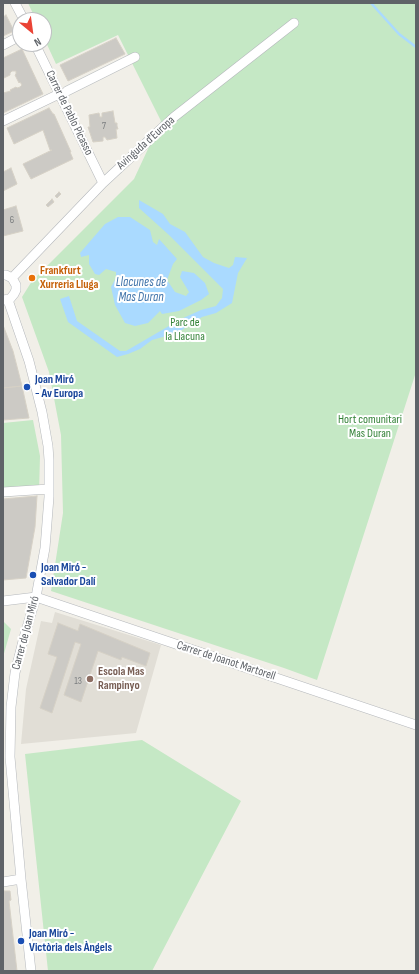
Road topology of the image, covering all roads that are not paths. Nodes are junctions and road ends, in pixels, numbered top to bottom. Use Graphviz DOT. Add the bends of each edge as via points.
graph roads {
  1 [pos="15,3"];
  2 [pos="20,12"];
  3 [pos="294,23"];
  4 [pos="12,40"];
  5 [pos="3,45"];
  6 [pos="40,52"];
  7 [pos="135,57"];
  8 [pos="63,92"];
  9 [pos="3,121"];
  10 [pos="103,183"];
  11 [pos="3,275"];
  12 [pos="12,278"];
  13 [pos="5,300"];
  14 [pos="49,489"];
  15 [pos="3,492"];
  16 [pos="36,597"];
  17 [pos="3,601"];
  18 [pos="416,725"];
  19 [pos="6,749"];
  20 [pos="21,879"];
  21 [pos="3,882"];
  22 [pos="31,971"];
  1 -- 2 [label="street"];
  3 -- 10 [label="street, Avinguda d'Europa" via="166,125"];
  4 -- 5 [label="street"];
  6 -- 8 [label="street, Carrer de Pablo Picasso"];
  7 -- 8 [label="street"];
  8 -- 9 [label="street"];
  8 -- 10 [label="street, Carrer de Pablo Picasso"];
  10 -- 12 [label="street, Avinguda d'Europa"];
  11 -- 12 [label="street"];
  12 -- 13 [label="street" via="16,290"];
  13 -- 14 [label="street, Carrer de Joan Miró" via="29,361 42,412 48,446"];
  14 -- 15 [label="street"];
  14 -- 16 [label="street, Carrer de Joan Miró" via="45,548"];
  16 -- 17 [label="street"];
  16 -- 18 [label="street, Carrer de Joanot Martorell"];
  16 -- 19 [label="street, Carrer de Joan Miró" via="15,672"];
  19 -- 20 [label="street, Carrer de Joan Miró"];
  20 -- 21 [label="street"];
  20 -- 22 [label="street, Carrer de Joan Miró"];
}
